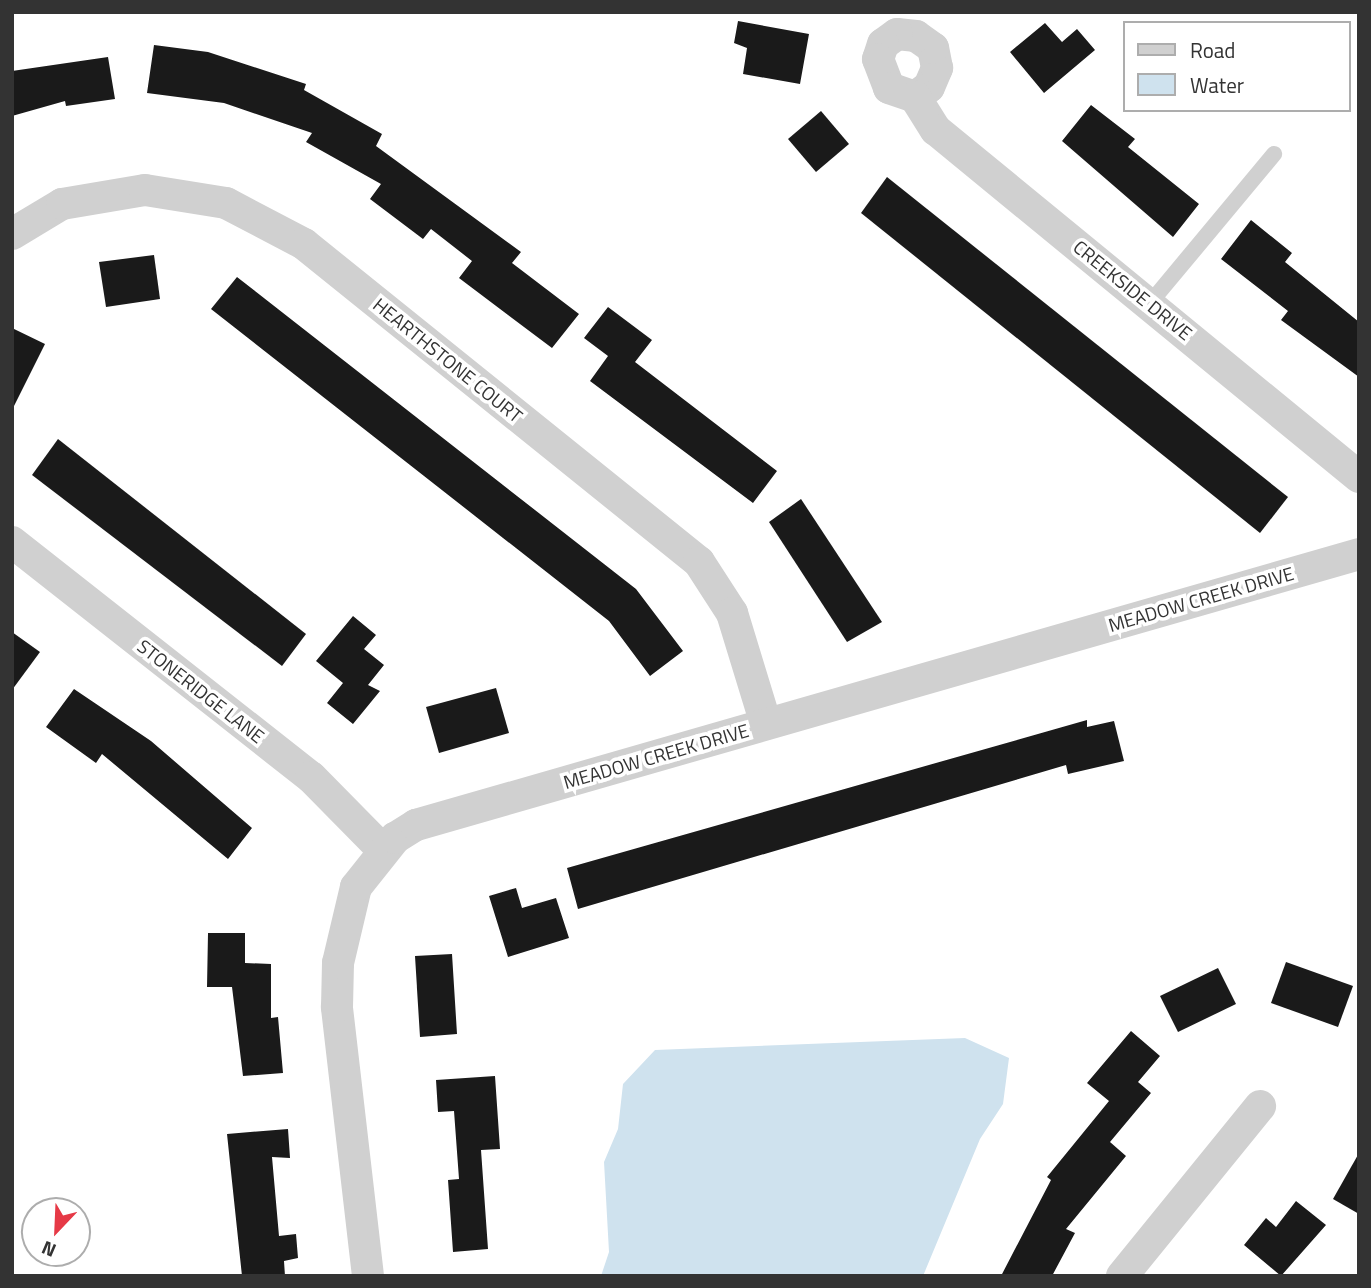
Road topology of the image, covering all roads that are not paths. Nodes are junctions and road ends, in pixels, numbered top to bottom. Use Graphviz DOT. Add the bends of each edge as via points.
graph roads {
  1 [pos="915,97"];
  2 [pos="1274,154"];
  3 [pos="12,234"];
  4 [pos="1150,303"];
  5 [pos="1359,477"];
  6 [pos="12,542"];
  7 [pos="1359,554"];
  8 [pos="766,724"];
  9 [pos="382,849"];
  10 [pos="1260,1106"];
  11 [pos="368,1276"];
  12 [pos="1122,1276"];
  1 -- 4 [label="street, CREEKSIDE DRIVE" via="936,130"];
  2 -- 4 [label="lane"];
  3 -- 8 [label="street, HEARTHSTONE COURT" via="62,204 145,190 226,203 304,244 699,562 732,613"];
  4 -- 5 [label="street, CREEKSIDE DRIVE"];
  6 -- 9 [label="street, STONERIDGE LANE" via="311,777"];
  7 -- 8 [label="street, MEADOW CREEK DRIVE"];
  8 -- 9 [label="street, MEADOW CREEK DRIVE" via="416,825"];
  9 -- 11 [label="street, MEADOW CREEK DRIVE" via="356,887 338,963 340,1035"];
  10 -- 12 [label="street"];
}
